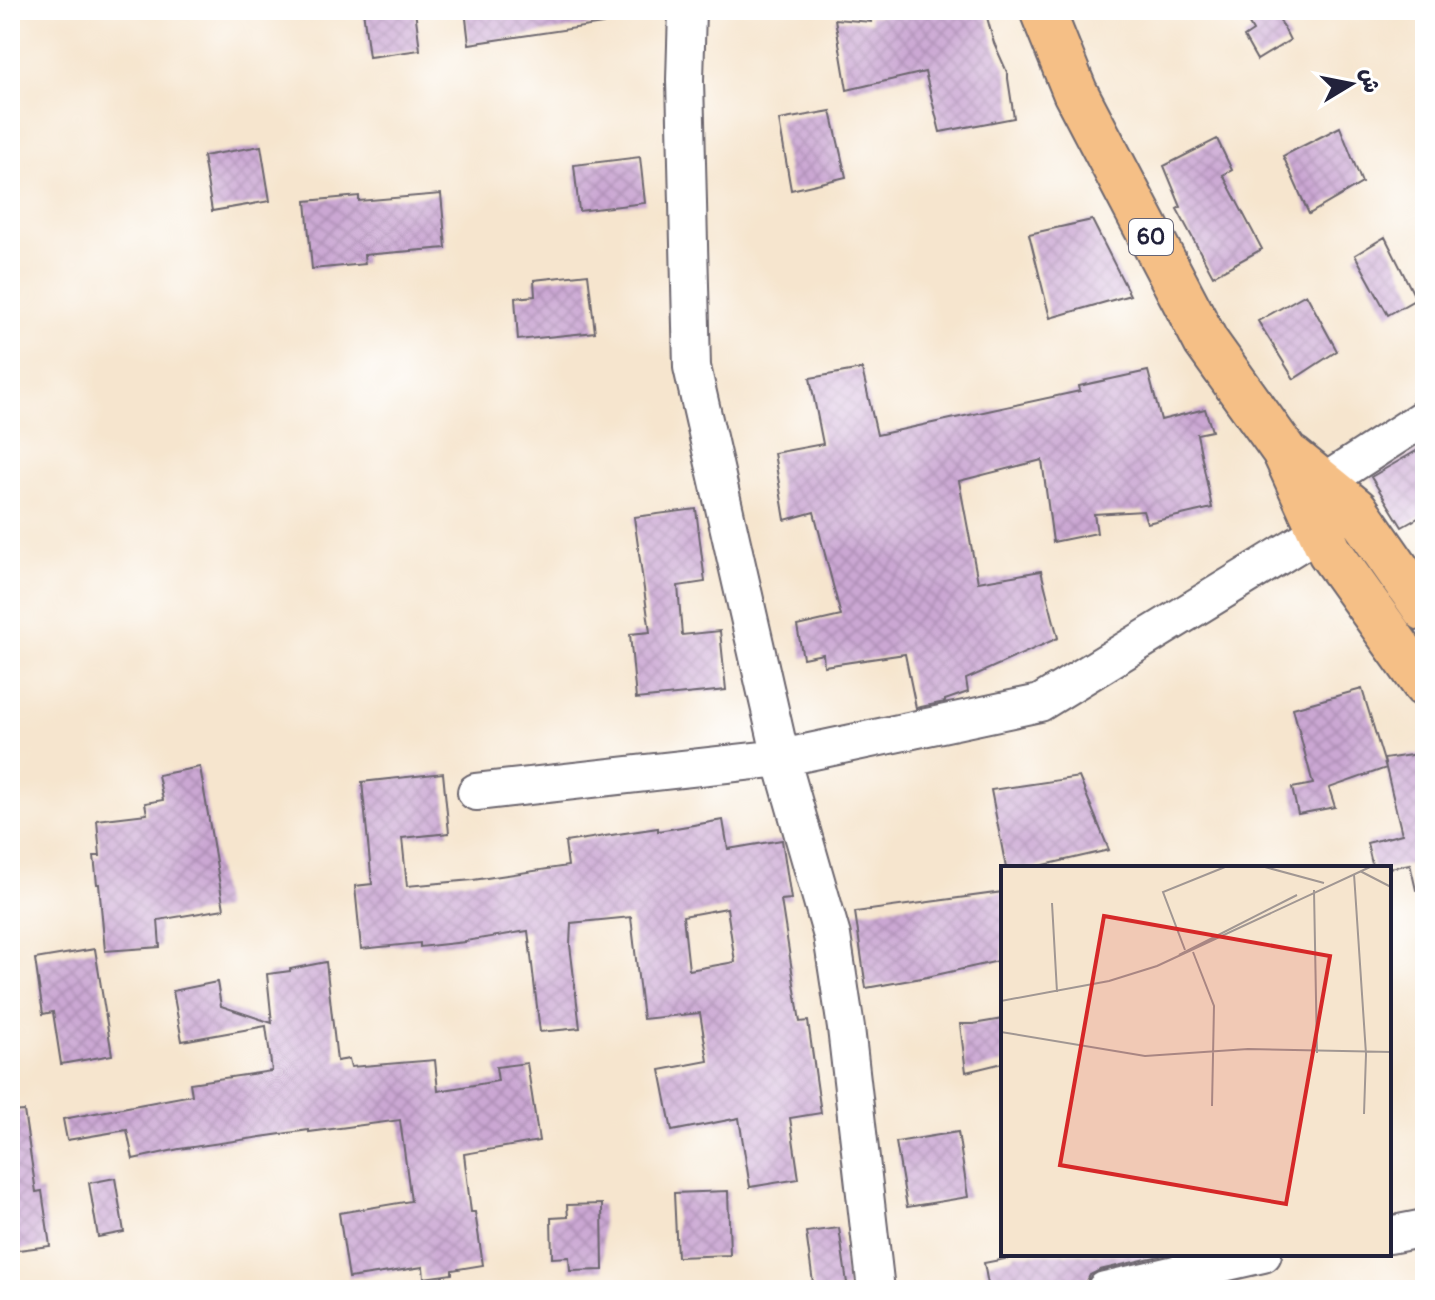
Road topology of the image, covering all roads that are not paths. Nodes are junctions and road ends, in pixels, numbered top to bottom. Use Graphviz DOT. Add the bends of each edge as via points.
graph roads {
  1 [pos="687,10"];
  2 [pos="1042,10"];
  3 [pos="1425,417"];
  4 [pos="1284,451"];
  5 [pos="1323,483"];
  6 [pos="1320,531"];
  7 [pos="1425,609"];
  8 [pos="1425,685"];
  9 [pos="781,758"];
  10 [pos="476,792"];
  11 [pos="1425,1228"];
  12 [pos="1391,1235"];
  13 [pos="1254,1256"];
  14 [pos="876,1290"];
  15 [pos="1105,1290"];
  1 -- 9 [label="street" via="692,367"];
  2 -- 4 [label="main road, 60" via="1075,92 1206,342"];
  3 -- 5 [label="street"];
  4 -- 5 [label="main road, 60"];
  4 -- 6 [label="main road, 60"];
  5 -- 7 [label="main road, 60" via="1356,510"];
  6 -- 8 [label="main road, 60"];
  6 -- 9 [label="street" via="1040,703"];
  9 -- 10 [label="street"];
  9 -- 14 [label="street" via="832,936"];
  11 -- 12 [label="street"];
  13 -- 15 [label="street"];
}
